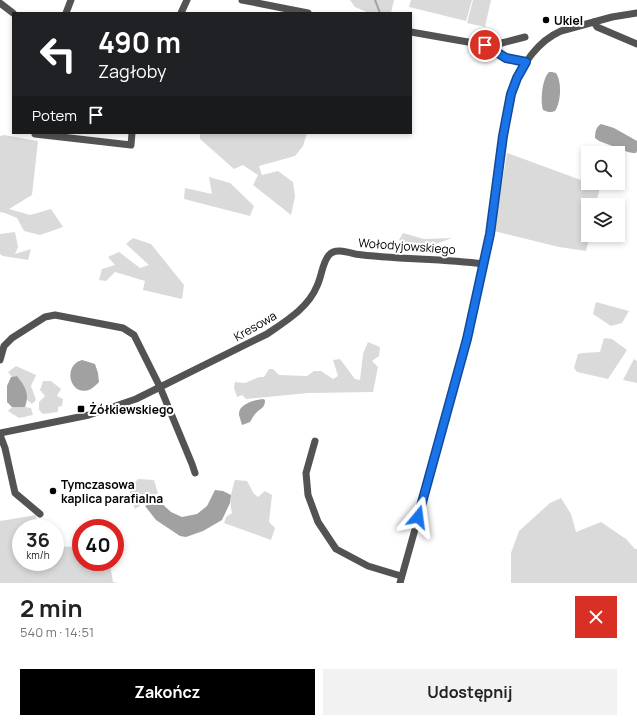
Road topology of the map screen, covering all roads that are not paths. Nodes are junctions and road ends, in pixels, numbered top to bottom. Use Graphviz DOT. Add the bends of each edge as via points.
graph roads {
  1 [pos="71,0"];
  2 [pos="187,0"];
  3 [pos="242,0"];
  4 [pos="0,3"];
  5 [pos="12,12"];
  6 [pos="66,12"];
  7 [pos="181,12"];
  8 [pos="303,12"];
  9 [pos="637,13"];
  10 [pos="594,22"];
  11 [pos="412,32"];
  12 [pos="525,37"];
  13 [pos="637,44"];
  14 [pos="485,45"];
  15 [pos="526,62"];
  16 [pos="35,134"];
  17 [pos="132,134"];
  18 [pos="331,253"];
  19 [pos="483,264"];
  20 [pos="0,360"];
  21 [pos="160,387"];
  22 [pos="0,434"];
  23 [pos="315,441"];
  24 [pos="194,473"];
  25 [pos="40,514"];
  26 [pos="400,580"];
  1 -- 6 [label="street"];
  2 -- 7 [label="street"];
  3 -- 8 [label="street"];
  4 -- 5 [label="street"];
  9 -- 10 [label="street"];
  10 -- 13 [label="street" via="597,28"];
  10 -- 15 [label="street" via="551,36 540,44"];
  11 -- 14 [label="street"];
  12 -- 14 [label="street"];
  14 -- 15 [label="street" via="506,58"];
  15 -- 19 [label="street" via="509,103 490,234"];
  16 -- 17 [label="street" via="131,145"];
  18 -- 19 [label="street, Wołodyjowskiego" via="338,251"];
  18 -- 21 [label="street, Kresowa" via="307,304 286,321 237,350"];
  19 -- 26 [label="street" via="462,362"];
  20 -- 21 [label="street" via="4,346 12,338 45,317 55,314 123,328 134,335"];
  21 -- 22 [label="street, Kresowa" via="136,399 89,415"];
  21 -- 24 [label="street"];
  22 -- 25 [label="street" via="15,493"];
  23 -- 26 [label="street" via="306,473 308,495 318,522 336,549"];
}
